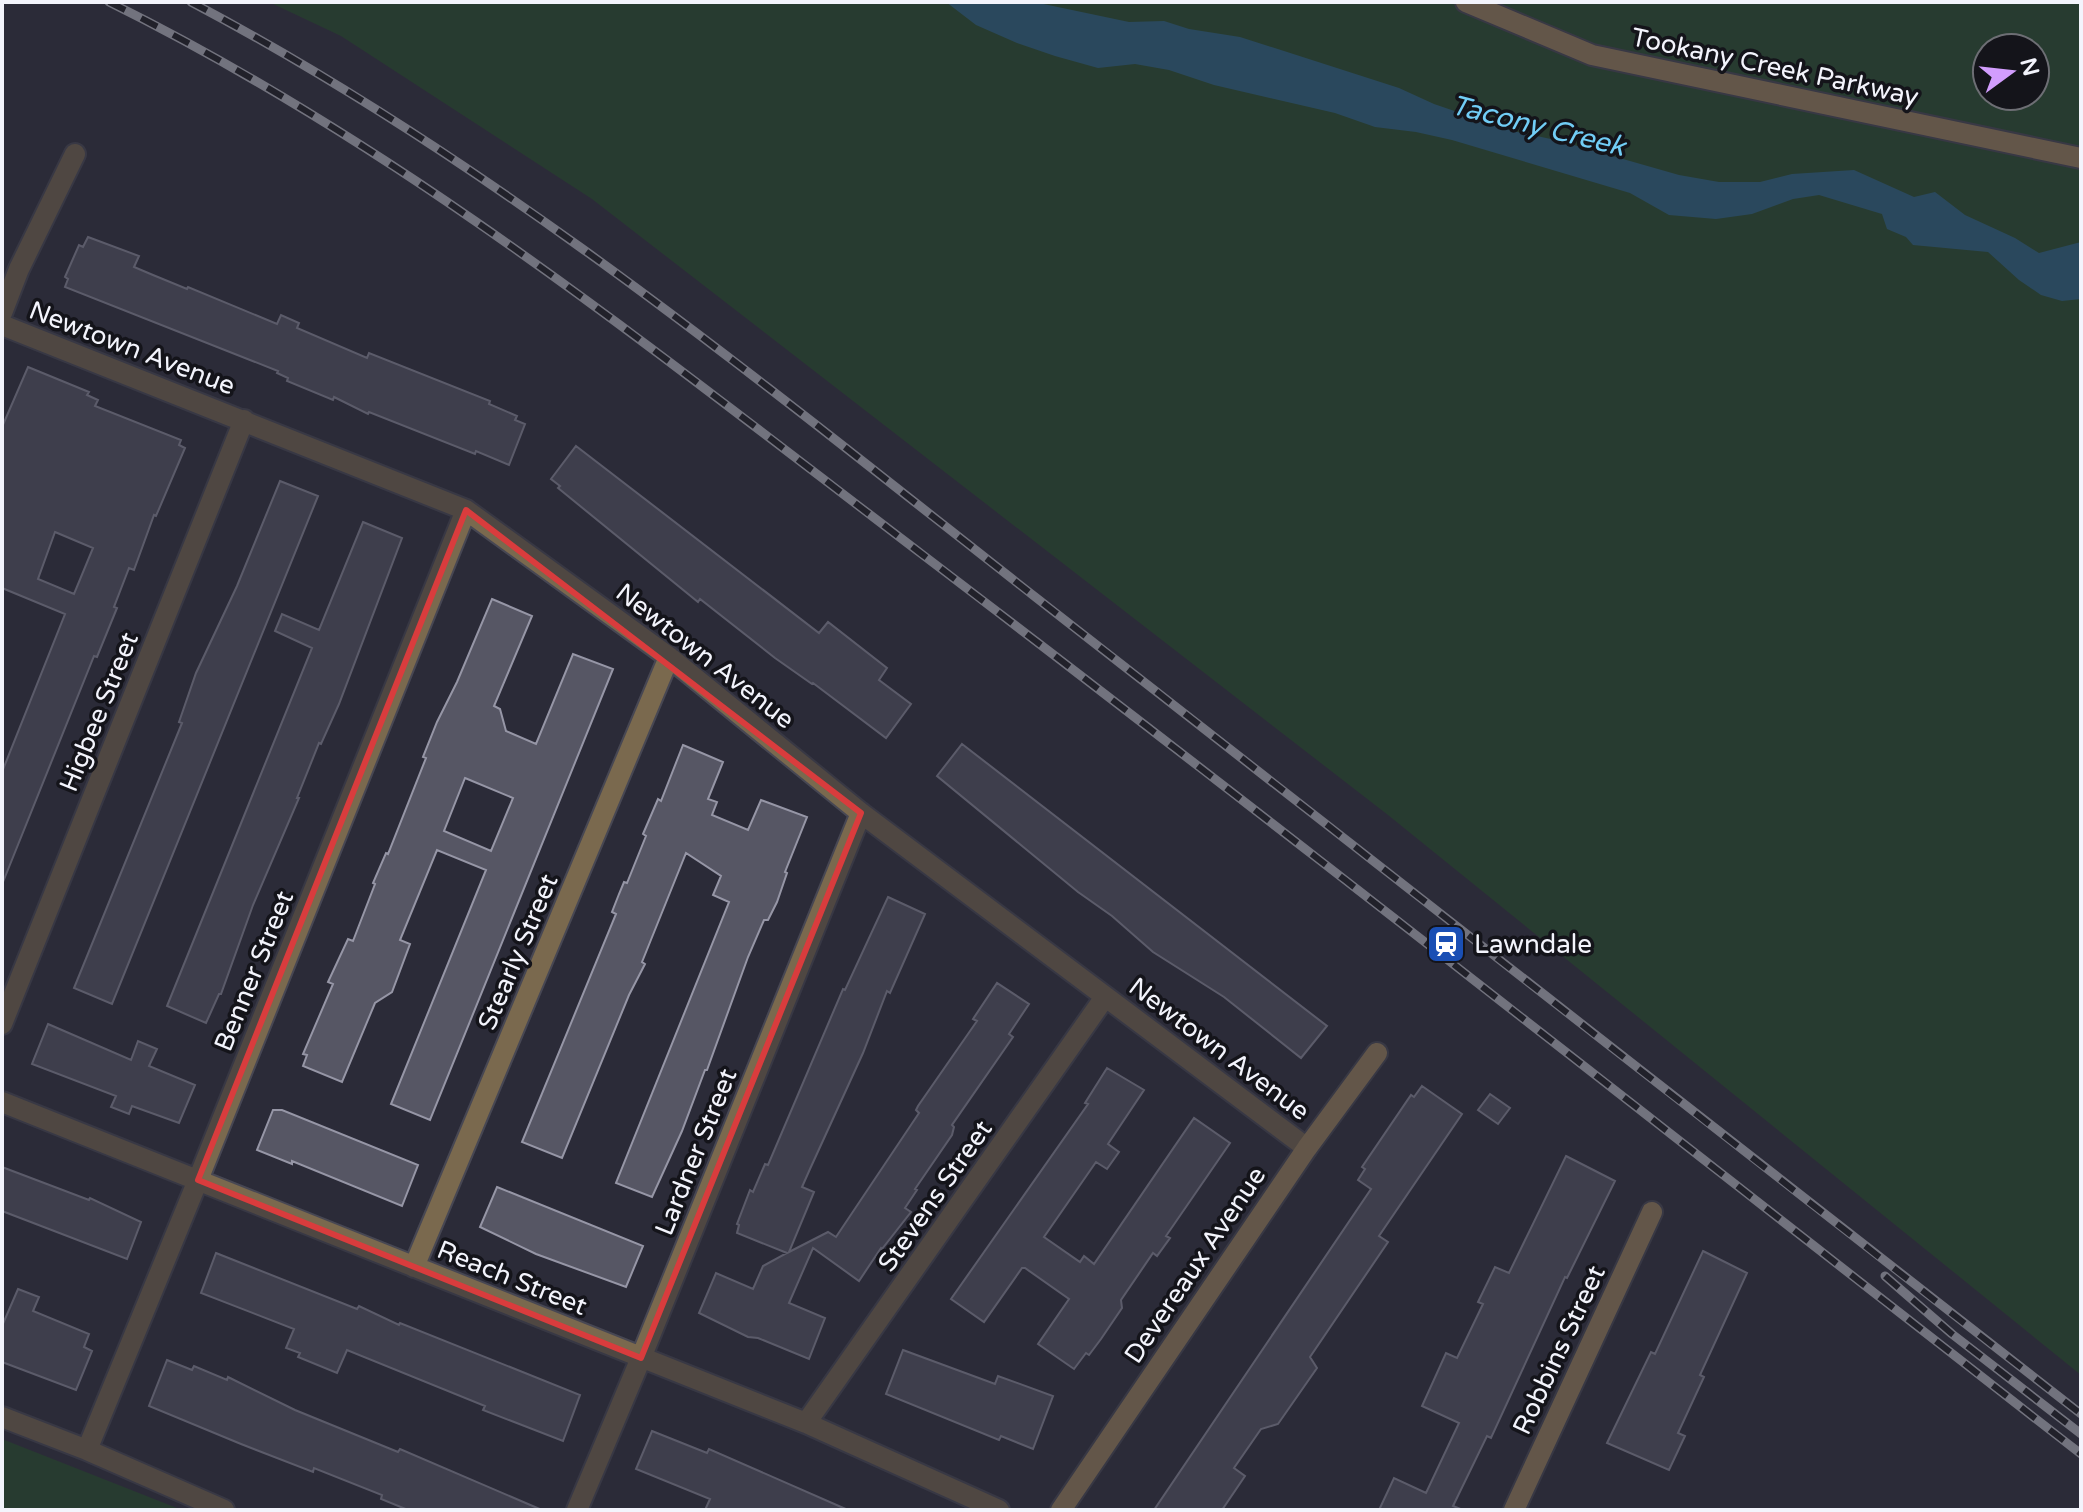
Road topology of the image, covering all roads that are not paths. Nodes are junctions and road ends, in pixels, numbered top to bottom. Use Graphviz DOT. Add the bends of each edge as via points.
graph roads {
  1 [pos="1466,2"];
  2 [pos="75,154"];
  3 [pos="2081,158"];
  4 [pos="2,313"];
  5 [pos="2,325"];
  6 [pos="244,420"];
  7 [pos="466,510"];
  8 [pos="669,657"];
  9 [pos="861,813"];
  10 [pos="1105,997"];
  11 [pos="2,1024"];
  12 [pos="1377,1053"];
  13 [pos="2,1102"];
  14 [pos="1307,1148"];
  15 [pos="198,1180"];
  16 [pos="1652,1212"];
  17 [pos="414,1267"];
  18 [pos="641,1358"];
  19 [pos="2,1417"];
  20 [pos="806,1423"];
  21 [pos="87,1450"];
  22 [pos="224,1510"];
  23 [pos="577,1510"];
  24 [pos="999,1510"];
  25 [pos="1061,1510"];
  26 [pos="1514,1510"];
  1 -- 3 [label="street, Tookany Creek Parkway" via="1592,55"];
  2 -- 4 [label="street"];
  5 -- 6 [label="street, Newtown Avenue"];
  6 -- 7 [label="street, Newtown Avenue"];
  6 -- 11 [label="street, Higbee Street"];
  7 -- 8 [label="street, Newtown Avenue"];
  7 -- 15 [label="street, Benner Street"];
  8 -- 9 [label="street, Newtown Avenue"];
  8 -- 17 [label="street, Stearly Street"];
  9 -- 10 [label="street, Newtown Avenue"];
  9 -- 18 [label="street, Lardner Street"];
  10 -- 14 [label="street, Newtown Avenue"];
  10 -- 20 [label="street, Stevens Street"];
  12 -- 14 [label="street, Devereaux Avenue"];
  13 -- 15 [label="street, Reach Street"];
  14 -- 25 [label="street, Devereaux Avenue"];
  15 -- 17 [label="street, Reach Street"];
  15 -- 21 [label="street, Benner Street"];
  16 -- 26 [label="street, Robbins Street"];
  17 -- 18 [label="street, Reach Street"];
  18 -- 20 [label="street, Reach Street"];
  18 -- 23 [label="street, Lardner Street"];
  19 -- 21 [label="street"];
  20 -- 24 [label="street, Reach Street"];
  21 -- 22 [label="street"];
}
